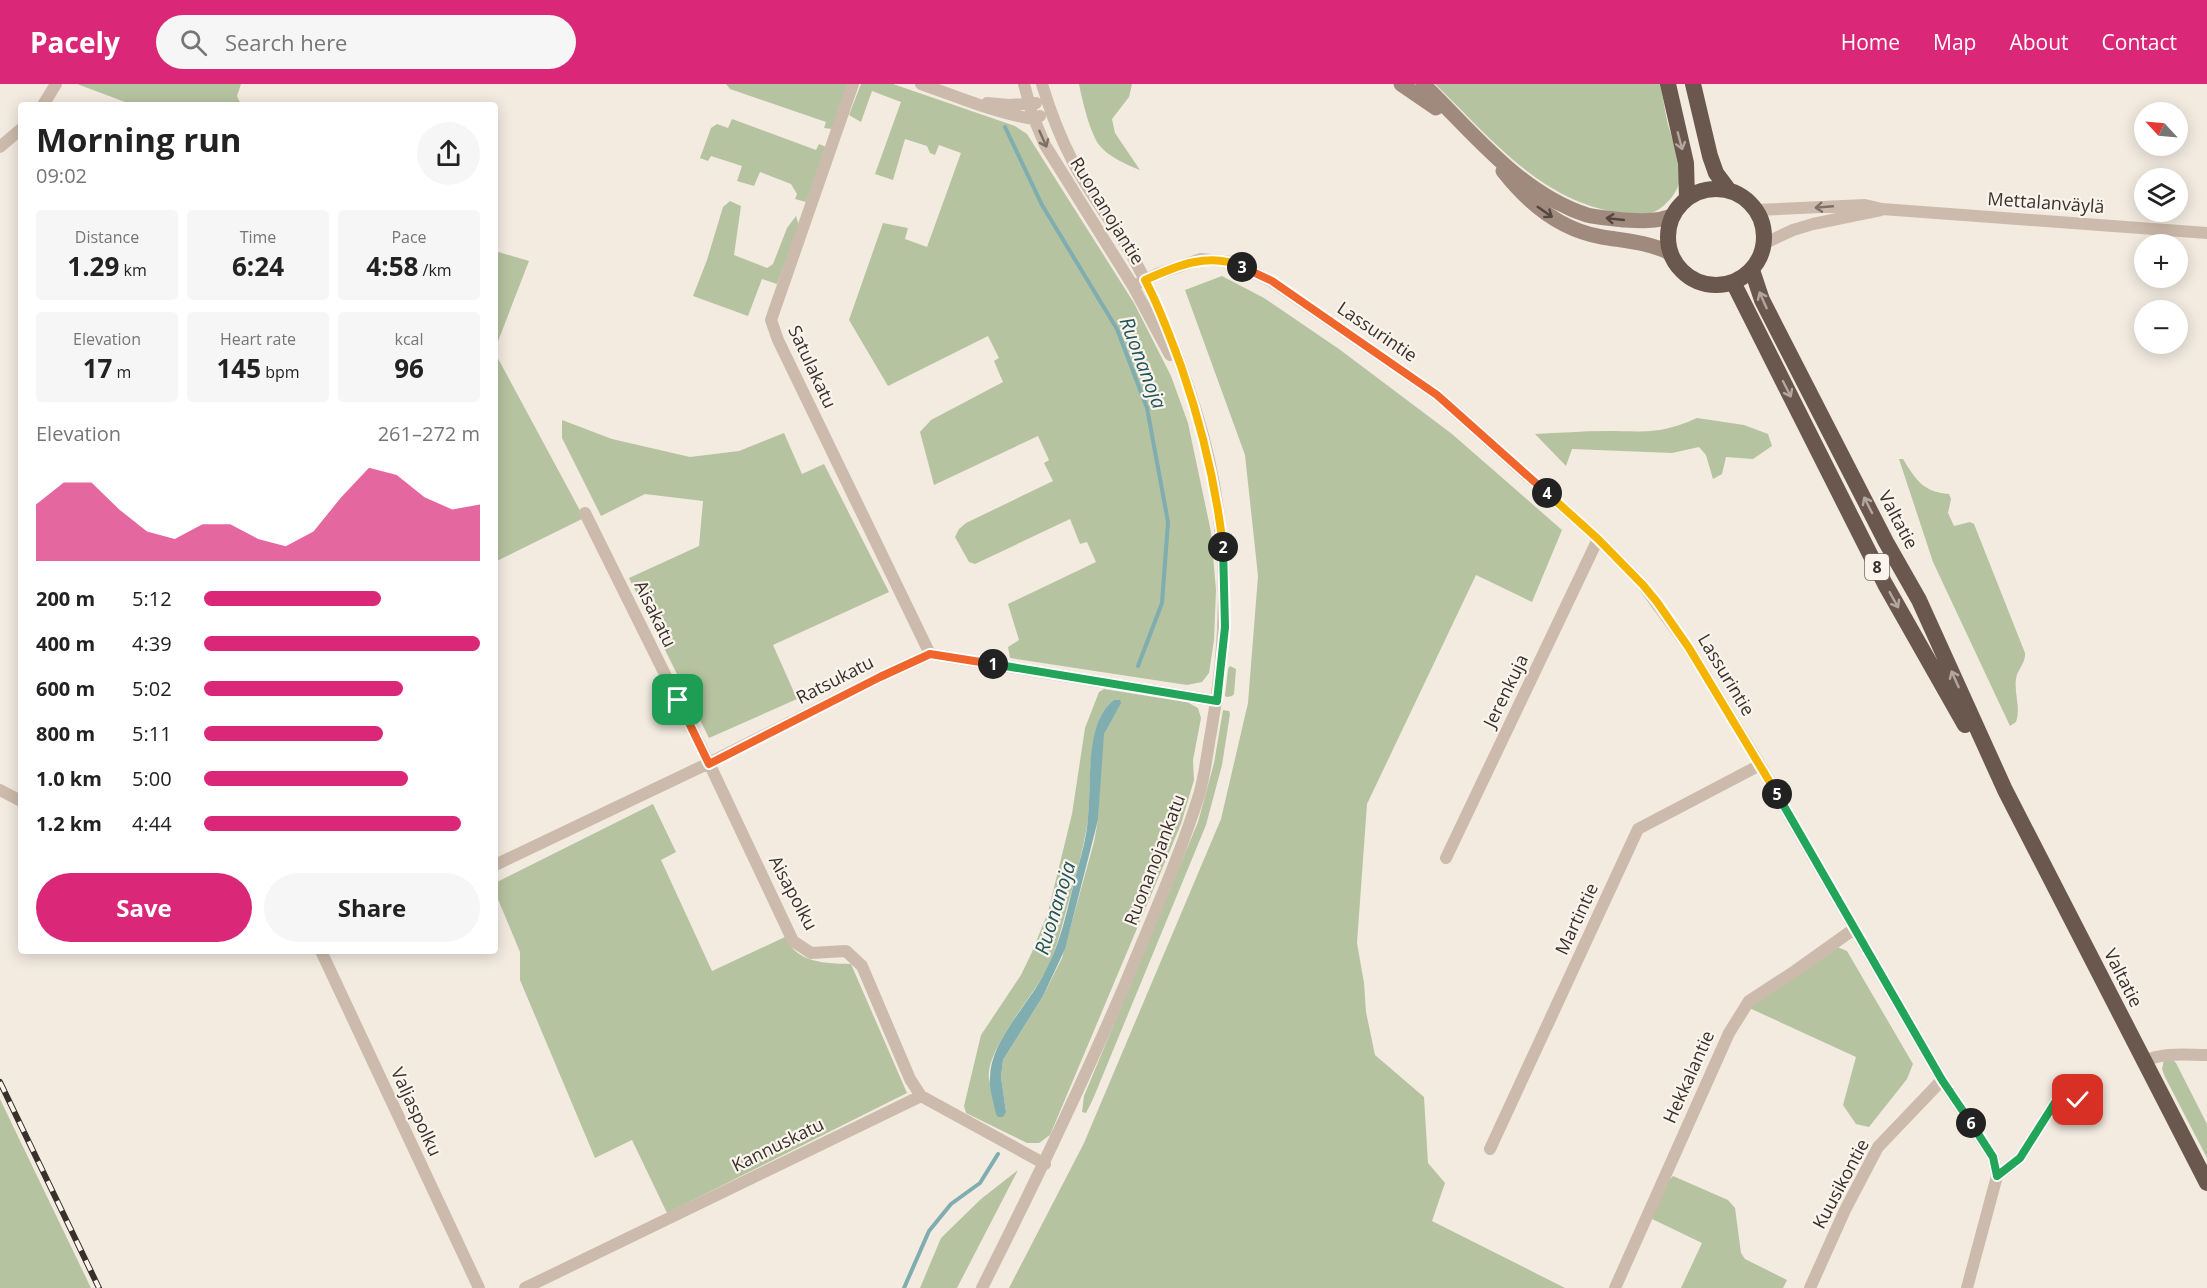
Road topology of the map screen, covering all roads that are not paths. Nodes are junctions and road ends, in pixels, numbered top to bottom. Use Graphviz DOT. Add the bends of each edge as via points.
graph roads {
  1 [pos="56,84"];
  2 [pos="853,84"];
  3 [pos="921,84"];
  4 [pos="1024,84"];
  5 [pos="1042,84"];
  6 [pos="1401,84"];
  7 [pos="1423,84"];
  8 [pos="1668,84"];
  9 [pos="1693,84"];
  10 [pos="45,102"];
  11 [pos="974,102"];
  12 [pos="1029,104"];
  13 [pos="1049,107"];
  14 [pos="1034,119"];
  15 [pos="18,132"];
  16 [pos="1476,139"];
  17 [pos="0,147"];
  18 [pos="1491,154"];
  19 [pos="1728,189"];
  20 [pos="1687,198"];
  21 [pos="1882,209"];
  22 [pos="1756,210"];
  23 [pos="1672,216"];
  24 [pos="2207,233"];
  25 [pos="1765,243"];
  26 [pos="1670,253"];
  27 [pos="1752,270"];
  28 [pos="1145,280"];
  29 [pos="1733,282"];
  30 [pos="1132,286"];
  31 [pos="1197,413"];
  32 [pos="585,513"];
  33 [pos="1598,539"];
  34 [pos="930,654"];
  35 [pos="1217,701"];
  36 [pos="709,764"];
  37 [pos="1760,765"];
  38 [pos="0,790"];
  39 [pos="2005,790"];
  40 [pos="18,799"];
  41 [pos="1446,858"];
  42 [pos="498,864"];
  43 [pos="1854,929"];
  44 [pos="322,954"];
  45 [pos="2207,1055"];
  46 [pos="2144,1061"];
  47 [pos="1942,1080"];
  48 [pos="921,1096"];
  49 [pos="2078,1100"];
  50 [pos="1490,1149"];
  51 [pos="1045,1164"];
  52 [pos="1997,1176"];
  53 [pos="2207,1183"];
  54 [pos="479,1288"];
  55 [pos="525,1288"];
  56 [pos="982,1288"];
  57 [pos="1615,1288"];
  58 [pos="1810,1288"];
  59 [pos="1967,1288"];
  1 -- 10 [label="street"];
  2 -- 34 [label="street, Satulakatu" via="771,320"];
  3 -- 11 [label="street"];
  4 -- 12 [label="street, Ruonanojantie"];
  5 -- 13 [label="street, Ruonanojantie"];
  6 -- 16 [label="main road"];
  7 -- 16 [label="main road"];
  8 -- 20 [label="highway, one-way" via="1686,163"];
  9 -- 19 [label="highway" via="1710,156"];
  11 -- 12 [label="street"];
  11 -- 14 [label="street" via="990,110"];
  12 -- 13 [label="street"];
  12 -- 14 [label="street, Ruonanojantie"];
  13 -- 14 [label="street"];
  13 -- 28 [label="street, Ruonanojantie" via="1074,164"];
  14 -- 30 [label="street, Ruonanojantie, one-way" via="1062,175"];
  15 -- 17 [label="street"];
  16 -- 18 [label="main road"];
  23 -- 18 [label="main road, one-way" via="1648,222 1588,215 1559,202"];
  18 -- 26 [label="main road, one-way" via="1516,187 1564,224 1599,237 1645,243"];
  19 -- 20 [label="highway" via="1697,192"];
  19 -- 22 [label="highway" via="1749,200"];
  20 -- 23 [label="highway"];
  21 -- 22 [label="street, Mettalanväylä, one-way" via="1865,205"];
  21 -- 24 [label="street, Mettalanväylä"];
  21 -- 25 [label="street, Mettalanväylä" via="1813,224"];
  22 -- 25 [label="highway" via="1764,227"];
  23 -- 26 [label="highway" via="1667,237"];
  25 -- 27 [label="highway"];
  26 -- 29 [label="highway" via="1678,268 1691,279 1707,285"];
  27 -- 29 [label="highway"];
  39 -- 27 [label="highway, Valtatie / 8, one-way" via="1919,600 1762,300"];
  28 -- 30 [label="street, Lassurintie"];
  28 -- 31 [label="street, Ruonanojantie"];
  28 -- 33 [label="street, Lassurintie" via="1201,259 1217,259 1272,281 1437,395"];
  29 -- 39 [label="highway, Valtatie / 8, one-way" via="1885,584"];
  30 -- 31 [label="street, Ruonanojantie"];
  31 -- 35 [label="street, Ruonanojankatu" via="1218,499 1224,556 1225,627"];
  32 -- 36 [label="street, Aisakatu"];
  33 -- 37 [label="street, Lassurintie" via="1643,585 1675,626"];
  33 -- 41 [label="street, Jerenkuja"];
  34 -- 35 [label="street"];
  34 -- 36 [label="street, Ratsukatu"];
  35 -- 51 [label="street, Ruonanojankatu" via="1199,794 1158,905"];
  36 -- 42 [label="street, Ratsukatu"];
  36 -- 48 [label="street, Aisapolku" via="793,941 812,953 846,951 862,966"];
  37 -- 43 [label="street, Lassurintie"];
  37 -- 50 [label="street, Martintie" via="1638,829"];
  38 -- 40 [label="street"];
  39 -- 46 [label="highway, Valtatie / 8"];
  43 -- 47 [label="street, Lassurintie"];
  43 -- 57 [label="street, Hekkalantie" via="1749,1000 1742,1009"];
  44 -- 54 [label="street, Valjaspolku"];
  45 -- 46 [label="street" via="2176,1053"];
  46 -- 53 [label="highway, Valtatie / 8"];
  47 -- 52 [label="street, Lassurintie" via="1993,1157"];
  47 -- 58 [label="street, Kuusikontie" via="1878,1147"];
  48 -- 51 [label="street"];
  48 -- 55 [label="street, Kannuskatu"];
  49 -- 52 [label="street" via="2056,1101 2020,1158"];
  51 -- 56 [label="street, Ruonanojankatu"];
  52 -- 59 [label="street"];
}
